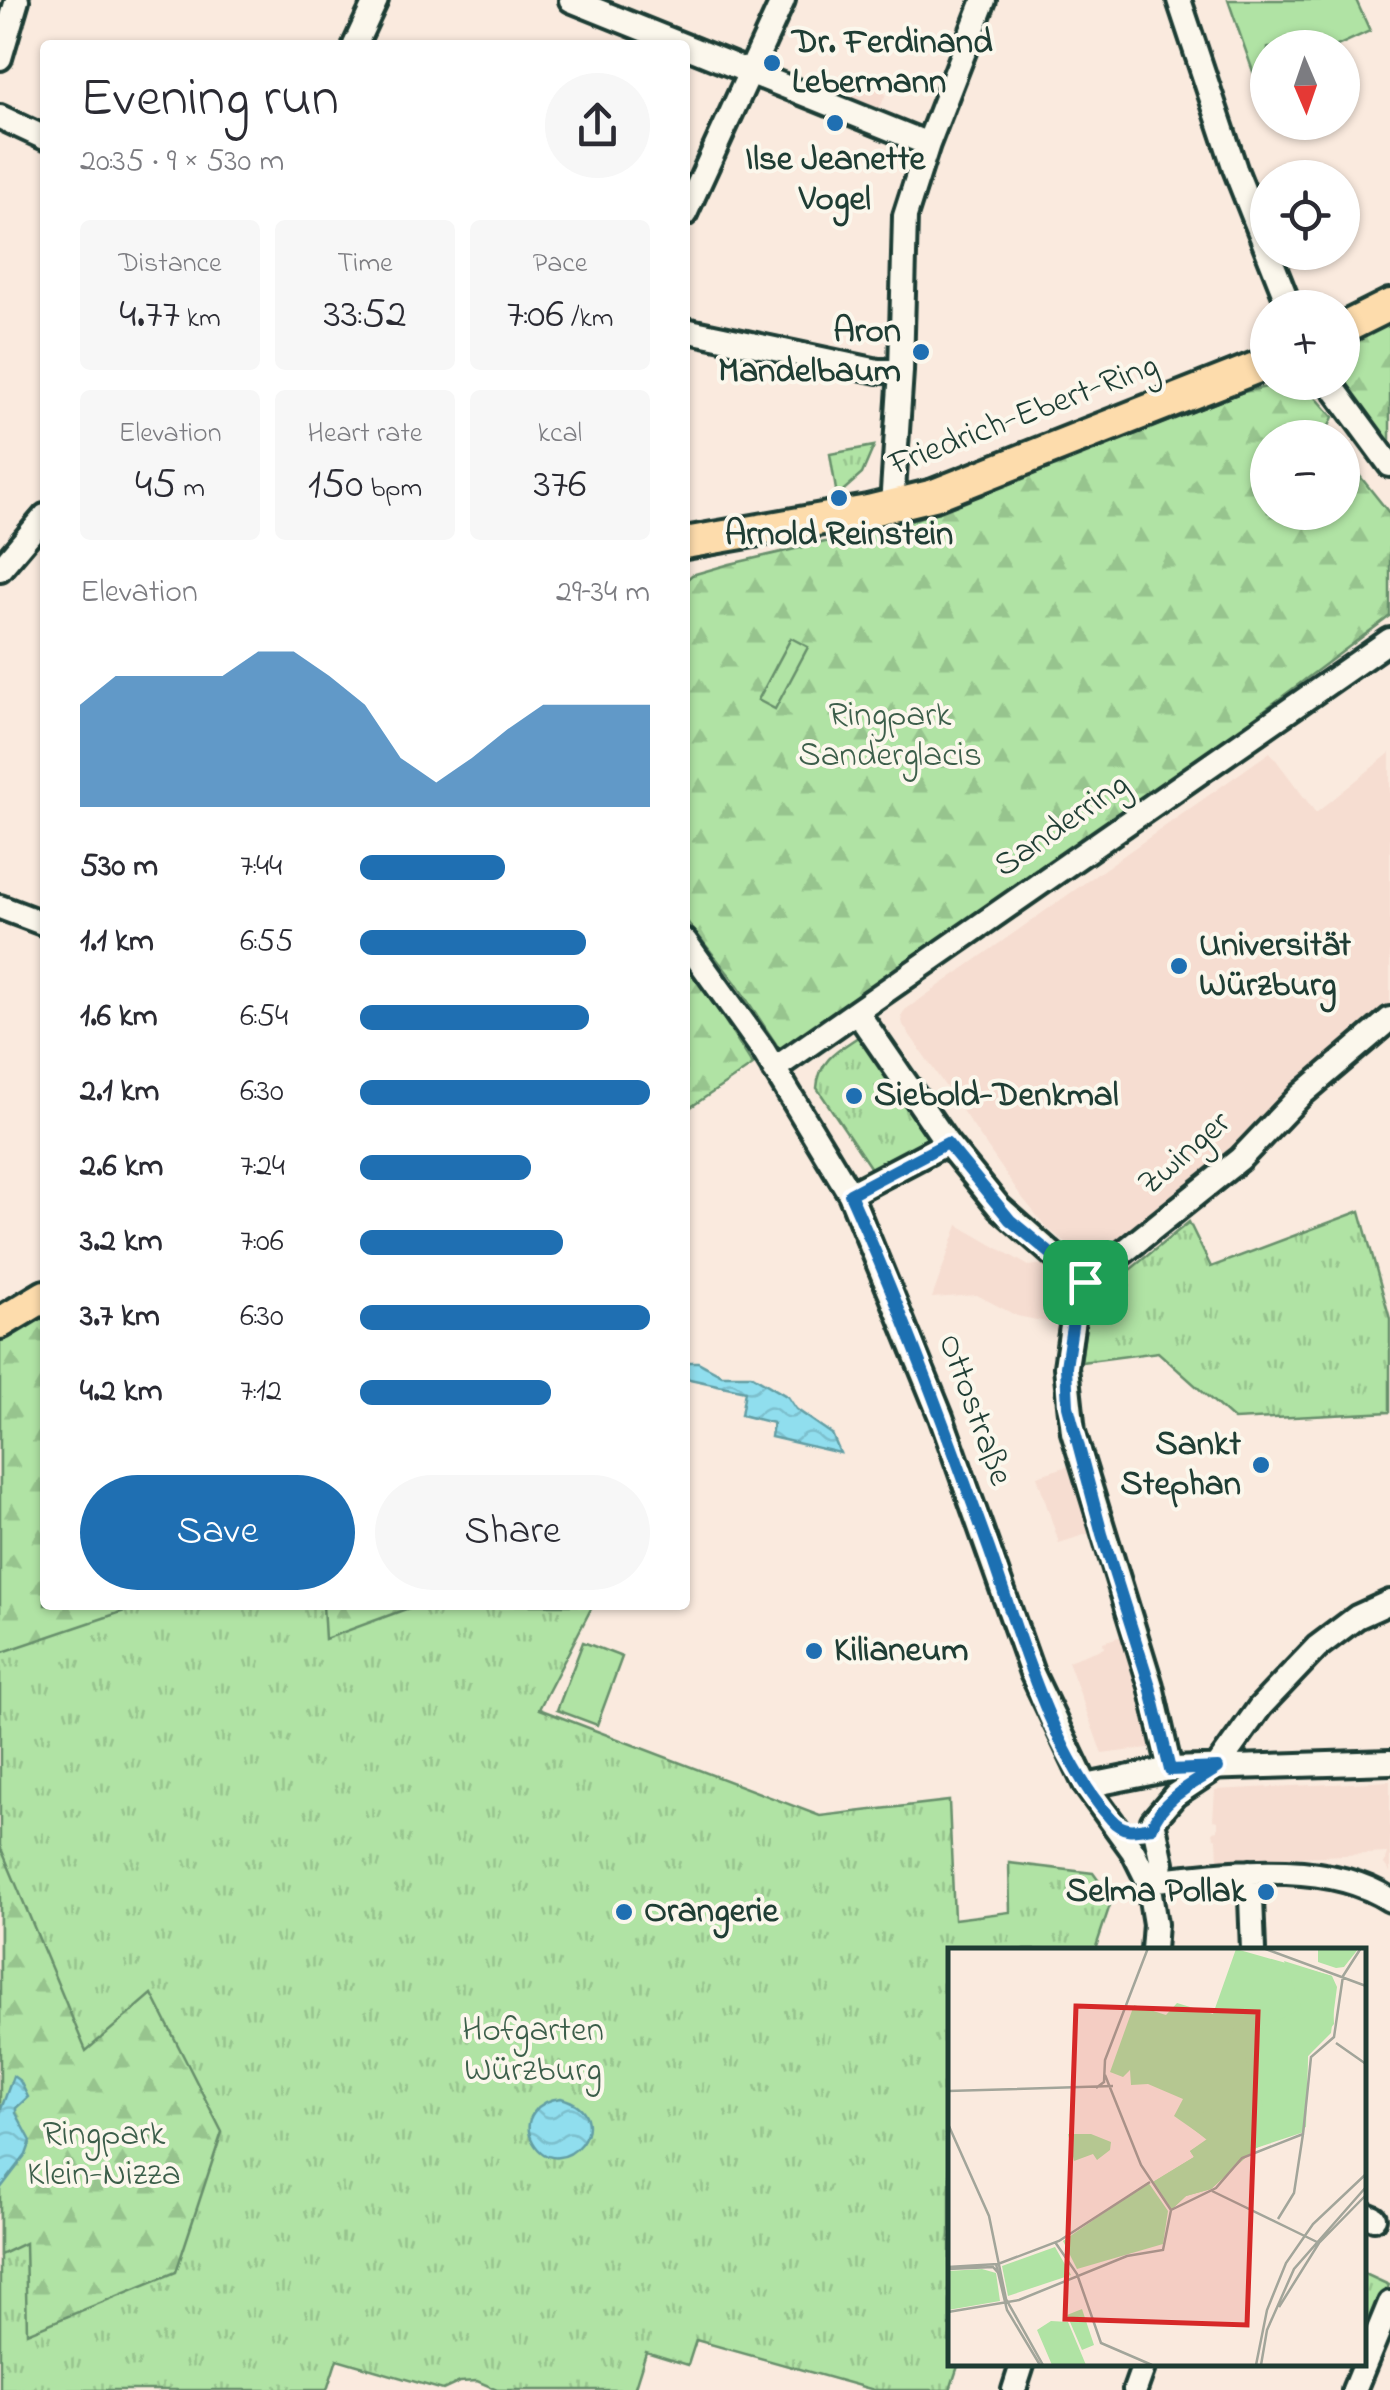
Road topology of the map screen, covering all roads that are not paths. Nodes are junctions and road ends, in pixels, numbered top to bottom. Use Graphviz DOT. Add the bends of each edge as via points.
graph roads {
  1 [pos="17,0"];
  2 [pos="376,0"];
  3 [pos="571,0"];
  4 [pos="782,0"];
  5 [pos="984,0"];
  6 [pos="1179,0"];
  7 [pos="357,40"];
  8 [pos="672,40"];
  9 [pos="690,47"];
  10 [pos="0,58"];
  11 [pos="751,71"];
  12 [pos="0,117"];
  13 [pos="40,136"];
  14 [pos="928,144"];
  15 [pos="690,203"];
  16 [pos="1283,290"];
  17 [pos="1390,305"];
  18 [pos="1360,320"];
  19 [pos="690,331"];
  20 [pos="901,371"];
  21 [pos="1250,371"];
  22 [pos="1342,400"];
  23 [pos="1390,466"];
  24 [pos="892,506"];
  25 [pos="40,522"];
  26 [pos="690,542"];
  27 [pos="0,569"];
  28 [pos="1390,640"];
  29 [pos="0,908"];
  30 [pos="40,922"];
  31 [pos="690,947"];
  32 [pos="857,1012"];
  33 [pos="1390,1019"];
  34 [pos="774,1069"];
  35 [pos="947,1143"];
  36 [pos="850,1194"];
  37 [pos="1085,1282"];
  38 [pos="40,1299"];
  39 [pos="0,1323"];
  40 [pos="1390,1602"];
  41 [pos="1390,1762"];
  42 [pos="1218,1768"];
  43 [pos="1170,1770"];
  44 [pos="1086,1786"];
  45 [pos="1113,1822"];
  46 [pos="1152,1827"];
  47 [pos="1250,1872"];
  48 [pos="1148,1881"];
  49 [pos="1390,1900"];
  50 [pos="1153,1948"];
  51 [pos="1253,1948"];
  52 [pos="1390,2303"];
  53 [pos="1365,2363"];
  54 [pos="1022,2365"];
  55 [pos="1144,2365"];
  56 [pos="1364,2365"];
  57 [pos="1014,2390"];
  58 [pos="1136,2390"];
  59 [pos="1354,2390"];
  1 -- 10 [label="street"];
  2 -- 7 [label="street"];
  3 -- 8 [label="street"];
  4 -- 11 [label="street"];
  5 -- 14 [label="street"];
  6 -- 16 [label="street" via="1234,169"];
  9 -- 11 [label="street"];
  11 -- 14 [label="street"];
  11 -- 15 [label="street"];
  12 -- 13 [label="street"];
  14 -- 20 [label="street" via="905,216"];
  17 -- 18 [label="main road"];
  19 -- 20 [label="street"];
  20 -- 24 [label="street"];
  21 -- 24 [label="main road, Friedrich-Ebert-Ring" via="934,496"];
  22 -- 23 [label="street"];
  24 -- 26 [label="main road, Friedrich-Ebert-Ring"];
  25 -- 27 [label="street"];
  28 -- 32 [label="street, Sanderring"];
  29 -- 30 [label="street"];
  31 -- 34 [label="street, Ottostraße"];
  32 -- 34 [label="street, Sanderring"];
  32 -- 35 [label="street"];
  33 -- 37 [label="street, Zwinger" via="1301,1095 1240,1159"];
  34 -- 36 [label="street, Ottostraße"];
  35 -- 36 [label="street"];
  35 -- 37 [label="street" via="1010,1220"];
  36 -- 44 [label="street, Ottostraße" via="941,1417 1032,1673"];
  37 -- 43 [label="street" via="1066,1367 1068,1406"];
  38 -- 39 [label="main road"];
  40 -- 42 [label="street" via="1317,1647 1260,1708"];
  41 -- 42 [label="street"];
  42 -- 43 [label="street"];
  42 -- 46 [label="street" via="1174,1796"];
  43 -- 44 [label="street"];
  44 -- 45 [label="street, Ottostraße"];
  45 -- 46 [label="street" via="1129,1831"];
  45 -- 48 [label="street, Ottostraße"];
  46 -- 48 [label="street" via="1162,1862"];
  47 -- 48 [label="street"];
  47 -- 49 [label="street" via="1338,1880"];
  47 -- 51 [label="street"];
  48 -- 50 [label="street"];
  52 -- 53 [label="street"];
  54 -- 57 [label="street"];
  55 -- 58 [label="street"];
  56 -- 59 [label="street"];
}
